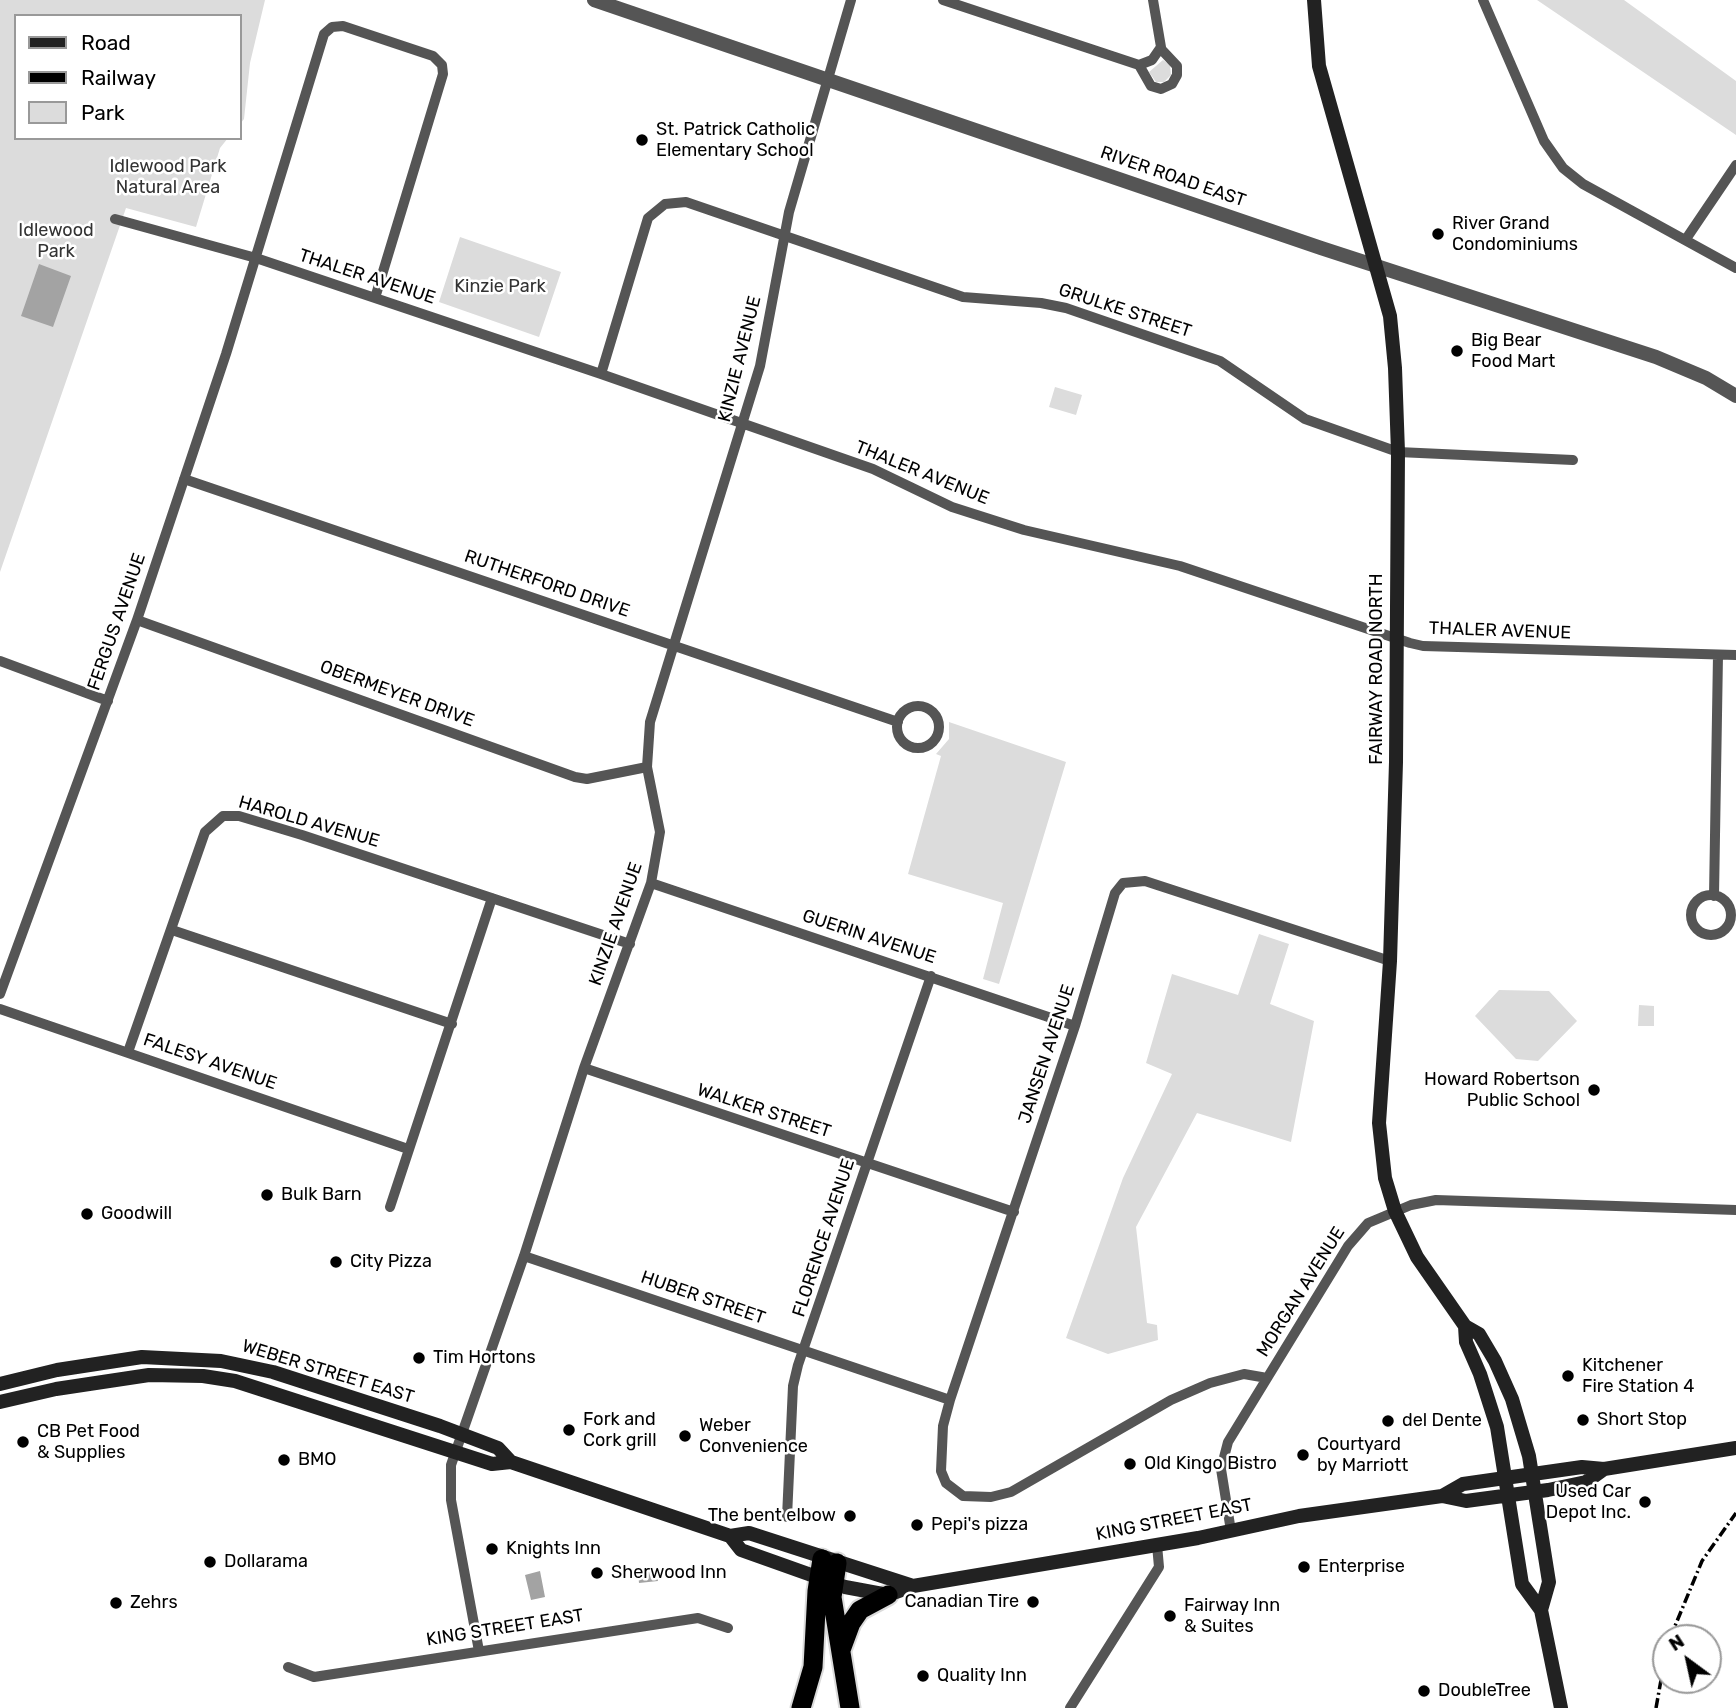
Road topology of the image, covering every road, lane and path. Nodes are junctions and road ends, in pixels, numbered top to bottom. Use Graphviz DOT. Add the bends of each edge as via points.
graph roads {
  1 [pos="594,0"];
  2 [pos="851,0"];
  3 [pos="943,0"];
  4 [pos="1153,0"];
  5 [pos="1314,0"];
  6 [pos="1483,0"];
  7 [pos="1161,50"];
  8 [pos="1139,65"];
  9 [pos="828,80"];
  10 [pos="1736,165"];
  11 [pos="115,219"];
  12 [pos="784,237"];
  13 [pos="1686,239"];
  14 [pos="256,258"];
  15 [pos="1373,265"];
  16 [pos="1736,268"];
  17 [pos="375,298"];
  18 [pos="601,374"];
  19 [pos="1736,397"];
  20 [pos="743,424"];
  21 [pos="1398,452"];
  22 [pos="1573,460"];
  23 [pos="184,479"];
  24 [pos="136,620"];
  25 [pos="1397,638"];
  26 [pos="676,647"];
  27 [pos="1718,655"];
  28 [pos="1736,655"];
  29 [pos="0,661"];
  30 [pos="108,701"];
  31 [pos="898,722"];
  32 [pos="647,767"];
  33 [pos="651,883"];
  34 [pos="1714,896"];
  35 [pos="492,898"];
  36 [pos="172,930"];
  37 [pos="629,944"];
  38 [pos="1390,961"];
  39 [pos="931,976"];
  40 [pos="0,994"];
  41 [pos="0,1009"];
  42 [pos="452,1024"];
  43 [pos="1075,1026"];
  44 [pos="128,1052"];
  45 [pos="584,1068"];
  46 [pos="408,1149"];
  47 [pos="867,1163"];
  48 [pos="390,1207"];
  49 [pos="1736,1210"];
  50 [pos="1395,1211"];
  51 [pos="1014,1212"];
  52 [pos="524,1255"];
  53 [pos="1465,1326"];
  54 [pos="805,1351"];
  55 [pos="1267,1378"];
  56 [pos="0,1384"];
  57 [pos="950,1400"];
  58 [pos="0,1402"];
  59 [pos="460,1434"];
  60 [pos="1736,1448"];
  61 [pos="454,1452"];
  62 [pos="511,1462"];
  63 [pos="1604,1469"];
  64 [pos="1532,1475"];
  65 [pos="1506,1478"];
  66 [pos="1534,1492"];
  67 [pos="1509,1495"];
  68 [pos="1442,1496"];
  69 [pos="787,1517"];
  70 [pos="1231,1531"];
  71 [pos="730,1536"];
  72 [pos="1157,1545"];
  73 [pos="829,1561"];
  74 [pos="826,1581"];
  75 [pos="914,1586"];
  76 [pos="888,1595"];
  77 [pos="1541,1610"];
  78 [pos="729,1628"];
  79 [pos="479,1651"];
  80 [pos="841,1651"];
  81 [pos="288,1667"];
  82 [pos="801,1708"];
  83 [pos="850,1708"];
  84 [pos="1070,1708"];
  85 [pos="1561,1708"];
  1 -- 9 [label="street, RIVER ROAD EAST"];
  2 -- 9 [label="street, KINZIE AVENUE"];
  3 -- 8 [label="street"];
  4 -- 7 [label="street"];
  5 -- 15 [label="main road, FAIRWAY ROAD NORTH" via="1319,66"];
  6 -- 13 [label="street" via="1544,141 1563,168 1583,184"];
  7 -- 8 [label="street"];
  7 -- 8 [label="street" via="1177,66 1172,84 1161,89 1151,86"];
  9 -- 12 [label="street, KINZIE AVENUE"];
  9 -- 15 [label="street, RIVER ROAD EAST"];
  10 -- 13 [label="street"];
  11 -- 14 [label="street, THALER AVENUE"];
  12 -- 18 [label="street, GRULKE STREET" via="686,202 656,210 644,228"];
  12 -- 20 [label="street, KINZIE AVENUE" via="768,333"];
  12 -- 21 [label="street, GRULKE STREET" via="963,298 1066,308 1208,357 1249,378 1305,419"];
  13 -- 16 [label="street"];
  14 -- 17 [label="street, THALER AVENUE"];
  14 -- 17 [label="street, FERGUS AVENUE" via="324,34 343,26 433,56 443,74"];
  14 -- 23 [label="street, FERGUS AVENUE"];
  15 -- 19 [label="street, RIVER ROAD EAST" via="1656,358 1706,378"];
  15 -- 21 [label="main road, FAIRWAY ROAD NORTH" via="1390,316"];
  17 -- 18 [label="street, THALER AVENUE"];
  18 -- 20 [label="street, THALER AVENUE"];
  20 -- 25 [label="street, THALER AVENUE" via="873,470 952,507 1024,530 1180,566"];
  20 -- 26 [label="street, KINZIE AVENUE"];
  21 -- 22 [label="street, GRULKE STREET"];
  21 -- 25 [label="main road, FAIRWAY ROAD NORTH"];
  23 -- 24 [label="street, FERGUS AVENUE"];
  23 -- 26 [label="street, RUTHERFORD DRIVE"];
  24 -- 30 [label="street, FERGUS AVENUE"];
  24 -- 32 [label="street, OBERMEYER DRIVE" via="575,778"];
  25 -- 27 [label="street, THALER AVENUE" via="1423,646"];
  25 -- 38 [label="main road, FAIRWAY ROAD NORTH"];
  26 -- 31 [label="street, RUTHERFORD DRIVE"];
  26 -- 32 [label="street, KINZIE AVENUE" via="650,722"];
  27 -- 28 [label="street, THALER AVENUE"];
  27 -- 34 [label="street"];
  29 -- 30 [label="street"];
  30 -- 40 [label="street, FERGUS AVENUE"];
  32 -- 33 [label="street, KINZIE AVENUE" via="660,832"];
  33 -- 37 [label="street, KINZIE AVENUE"];
  33 -- 39 [label="street, GUERIN AVENUE"];
  35 -- 36 [label="street, HAROLD AVENUE" via="302,835 239,816 223,816 205,832"];
  35 -- 37 [label="street, HAROLD AVENUE"];
  35 -- 42 [label="street"];
  36 -- 42 [label="street"];
  36 -- 44 [label="street, HAROLD AVENUE"];
  37 -- 45 [label="street, KINZIE AVENUE"];
  38 -- 43 [label="street, JANSEN AVENUE" via="1146,881 1124,883 1115,893"];
  38 -- 50 [label="main road, FAIRWAY ROAD NORTH" via="1379,1123 1385,1178"];
  39 -- 43 [label="street, GUERIN AVENUE"];
  39 -- 47 [label="street, FLORENCE AVENUE"];
  41 -- 44 [label="street, FALESY AVENUE"];
  42 -- 46 [label="street"];
  43 -- 51 [label="street, JANSEN AVENUE"];
  44 -- 46 [label="street, FALESY AVENUE"];
  45 -- 47 [label="street, WALKER STREET"];
  45 -- 52 [label="street, KINZIE AVENUE"];
  46 -- 48 [label="street"];
  47 -- 51 [label="street, WALKER STREET"];
  47 -- 54 [label="street, FLORENCE AVENUE"];
  49 -- 50 [label="street, MORGAN AVENUE" via="1436,1200"];
  50 -- 53 [label="main road, FAIRWAY ROAD NORTH" via="1417,1256"];
  50 -- 55 [label="street, MORGAN AVENUE" via="1358,1232"];
  51 -- 57 [label="street, JANSEN AVENUE"];
  52 -- 54 [label="street, HUBER STREET"];
  52 -- 59 [label="street, KINZIE AVENUE"];
  53 -- 64 [label="main road, FAIRWAY ROAD NORTH" via="1479,1334 1504,1381"];
  53 -- 65 [label="main road, FAIRWAY ROAD NORTH" via="1466,1342 1497,1427"];
  54 -- 57 [label="street, HUBER STREET"];
  54 -- 69 [label="street, FLORENCE AVENUE" via="793,1386"];
  55 -- 57 [label="street, JANSEN AVENUE" via="1244,1374 1210,1383 1171,1400 1011,1492 991,1497 962,1496 946,1483 941,1471 943,1426"];
  55 -- 70 [label="street, MORGAN AVENUE" via="1223,1456"];
  56 -- 59 [label="main road, WEBER STREET EAST" via="109,1361 197,1358 273,1373"];
  58 -- 61 [label="main road, WEBER STREET EAST" via="112,1379 203,1376 267,1389"];
  59 -- 61 [label="street, KINZIE AVENUE"];
  59 -- 62 [label="main road, WEBER STREET EAST" via="498,1448"];
  60 -- 63 [label="main road, KING STREET EAST"];
  61 -- 62 [label="main road, WEBER STREET EAST" via="492,1464"];
  61 -- 79 [label="street, KINZIE AVENUE" via="451,1500"];
  62 -- 71 [label="main road, WEBER STREET EAST"];
  63 -- 64 [label="main road, KING STREET EAST" via="1583,1466"];
  63 -- 66 [label="main road, KING STREET EAST" via="1586,1482"];
  64 -- 65 [label="main road, KING STREET EAST"];
  64 -- 66 [label="main road, FAIRWAY ROAD NORTH"];
  65 -- 67 [label="main road, FAIRWAY ROAD NORTH"];
  65 -- 68 [label="main road, KING STREET EAST" via="1463,1484"];
  66 -- 67 [label="main road, KING STREET EAST"];
  66 -- 77 [label="main road, FAIRWAY ROAD NORTH" via="1549,1582"];
  67 -- 68 [label="main road, KING STREET EAST" via="1466,1501"];
  67 -- 77 [label="main road, FAIRWAY ROAD NORTH" via="1522,1584"];
  68 -- 70 [label="main road, KING STREET EAST" via="1299,1516"];
  70 -- 72 [label="main road, KING STREET EAST"];
  71 -- 73 [label="main road, WEBER STREET EAST" via="748,1533"];
  71 -- 74 [label="main road" via="741,1550"];
  72 -- 75 [label="main road, KING STREET EAST"];
  72 -- 84 [label="street" via="1159,1567"];
  73 -- 74 [label="highway"];
  73 -- 75 [label="main road, KING STREET EAST"];
  74 -- 76 [label="main road"];
  74 -- 80 [label="highway"];
  74 -- 82 [label="highway" via="813,1667"];
  75 -- 76 [label="main road, KING STREET EAST"];
  76 -- 80 [label="highway" via="860,1611"];
  77 -- 85 [label="main road"];
  78 -- 79 [label="street, KING STREET EAST" via="698,1618"];
  79 -- 81 [label="street, KING STREET EAST" via="314,1677"];
  80 -- 83 [label="highway"];
}
